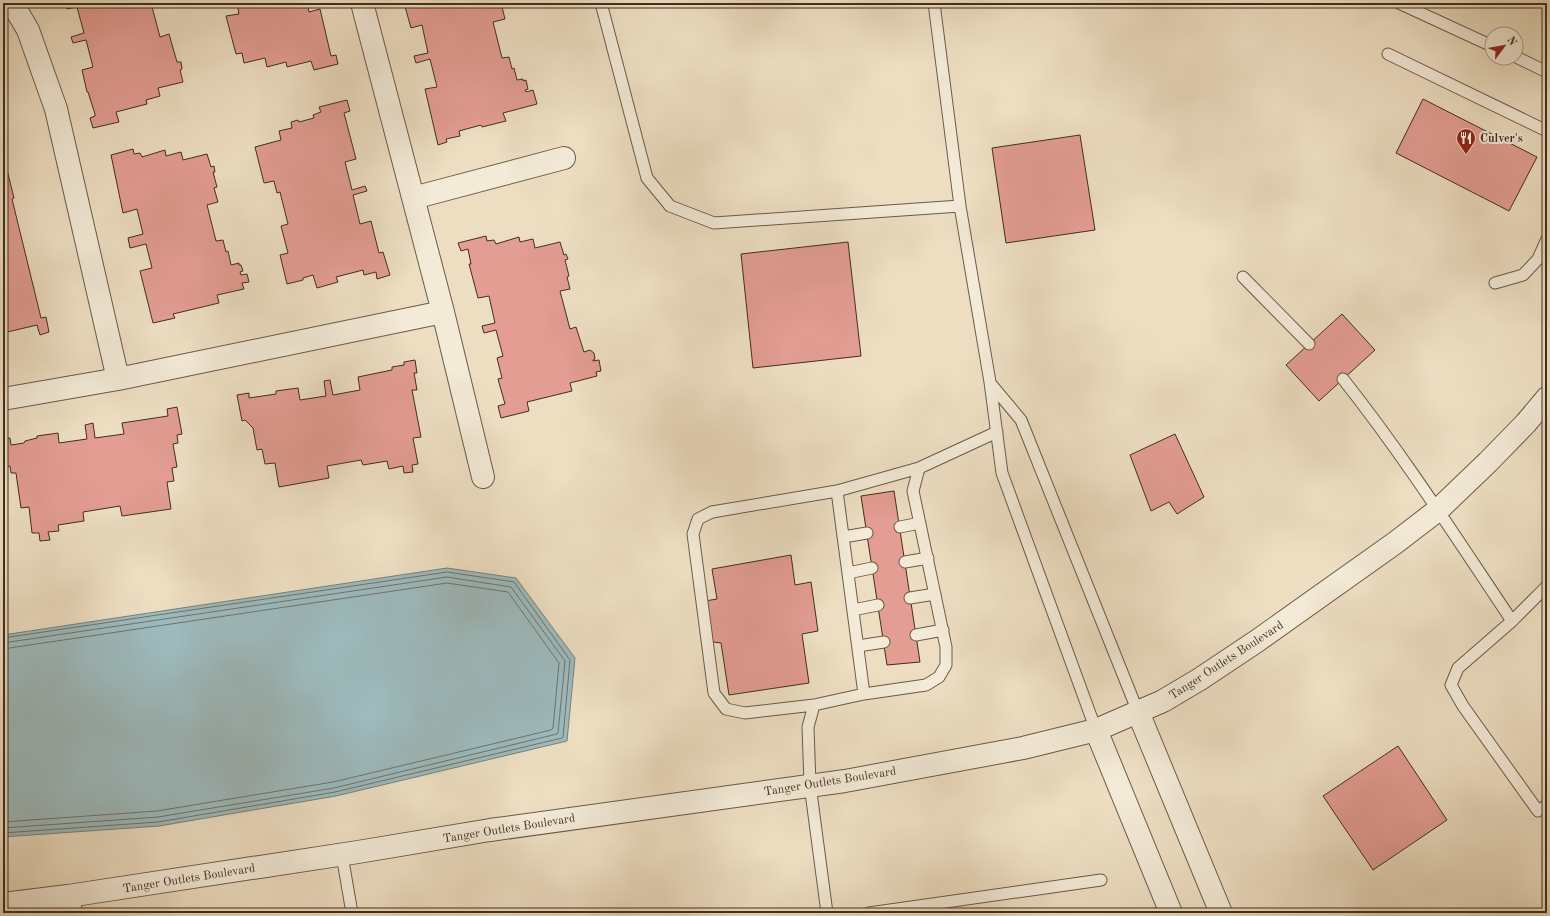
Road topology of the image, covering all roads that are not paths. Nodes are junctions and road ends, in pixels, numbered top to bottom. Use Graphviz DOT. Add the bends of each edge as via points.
graph roads {
  1 [pos="12,3"];
  2 [pos="362,3"];
  3 [pos="601,3"];
  4 [pos="934,3"];
  5 [pos="1399,3"];
  6 [pos="1484,42"];
  7 [pos="1388,54"];
  8 [pos="1524,62"];
  9 [pos="1547,72"];
  10 [pos="1547,131"];
  11 [pos="564,158"];
  12 [pos="413,198"];
  13 [pos="960,206"];
  14 [pos="1547,239"];
  15 [pos="1243,276"];
  16 [pos="1495,283"];
  17 [pos="443,312"];
  18 [pos="1309,344"];
  19 [pos="118,379"];
  20 [pos="1343,379"];
  21 [pos="990,382"];
  22 [pos="1547,398"];
  23 [pos="3,399"];
  24 [pos="997,432"];
  25 [pos="918,468"];
  26 [pos="483,477"];
  27 [pos="837,491"];
  28 [pos="1438,510"];
  29 [pos="920,523"];
  30 [pos="900,527"];
  31 [pos="867,533"];
  32 [pos="843,537"];
  33 [pos="928,558"];
  34 [pos="905,562"];
  35 [pos="872,568"];
  36 [pos="848,573"];
  37 [pos="1547,586"];
  38 [pos="935,594"];
  39 [pos="910,598"];
  40 [pos="878,605"];
  41 [pos="853,610"];
  42 [pos="1512,621"];
  43 [pos="943,630"];
  44 [pos="916,635"];
  45 [pos="884,642"];
  46 [pos="858,646"];
  47 [pos="864,694"];
  48 [pos="814,705"];
  49 [pos="1138,712"];
  50 [pos="1096,730"];
  51 [pos="810,785"];
  52 [pos="1547,806"];
  53 [pos="342,855"];
  54 [pos="1101,880"];
  55 [pos="3,904"];
  56 [pos="69,905"];
  57 [pos="885,912"];
  58 [pos="352,913"];
  59 [pos="827,913"];
  60 [pos="868,913"];
  61 [pos="1171,913"];
  62 [pos="1221,913"];
  1 -- 19 [label="street" via="28,30 56,109"];
  2 -- 12 [label="street"];
  3 -- 13 [label="lane" via="647,178 670,206 714,223"];
  4 -- 13 [label="lane"];
  5 -- 6 [label="lane"];
  7 -- 10 [label="lane"];
  8 -- 9 [label="lane"];
  11 -- 12 [label="street"];
  12 -- 17 [label="street"];
  13 -- 21 [label="lane"];
  14 -- 16 [label="lane" via="1538,259 1523,275"];
  15 -- 18 [label="lane"];
  17 -- 19 [label="street"];
  17 -- 26 [label="street"];
  19 -- 23 [label="street"];
  20 -- 28 [label="lane"];
  21 -- 24 [label="lane"];
  21 -- 49 [label="lane" via="1021,420"];
  22 -- 28 [label="street, Tanger Outlets Boulevard" via="1526,423"];
  24 -- 25 [label="lane"];
  24 -- 50 [label="lane" via="1002,472"];
  25 -- 27 [label="lane"];
  25 -- 29 [label="lane" via="913,491"];
  27 -- 32 [label="lane"];
  27 -- 48 [label="lane" via="712,512 698,519 693,534 714,693 726,709 745,713"];
  28 -- 42 [label="lane"];
  28 -- 49 [label="street, Tanger Outlets Boulevard" via="1257,641 1200,679"];
  29 -- 30 [label="lane"];
  29 -- 33 [label="lane"];
  31 -- 32 [label="lane"];
  32 -- 36 [label="lane"];
  33 -- 34 [label="lane"];
  33 -- 38 [label="lane"];
  35 -- 36 [label="lane"];
  36 -- 41 [label="lane"];
  37 -- 42 [label="lane"];
  38 -- 39 [label="lane"];
  38 -- 43 [label="lane"];
  40 -- 41 [label="lane"];
  41 -- 46 [label="lane"];
  42 -- 52 [label="lane" via="1458,668 1451,685 1463,706 1538,811"];
  43 -- 44 [label="lane"];
  43 -- 47 [label="lane" via="946,665 939,677 926,684"];
  45 -- 46 [label="lane"];
  46 -- 47 [label="lane"];
  47 -- 48 [label="lane"];
  48 -- 51 [label="lane" via="808,727"];
  49 -- 50 [label="street, Tanger Outlets Boulevard"];
  49 -- 62 [label="street"];
  50 -- 51 [label="street, Tanger Outlets Boulevard" via="1023,748 845,781"];
  50 -- 61 [label="street"];
  51 -- 53 [label="street, Tanger Outlets Boulevard" via="490,830"];
  51 -- 59 [label="lane"];
  53 -- 56 [label="street, Tanger Outlets Boulevard"];
  53 -- 58 [label="lane"];
  54 -- 57 [label="lane"];
  55 -- 56 [label="street, Tanger Outlets Boulevard"];
  57 -- 60 [label="lane"];
}
